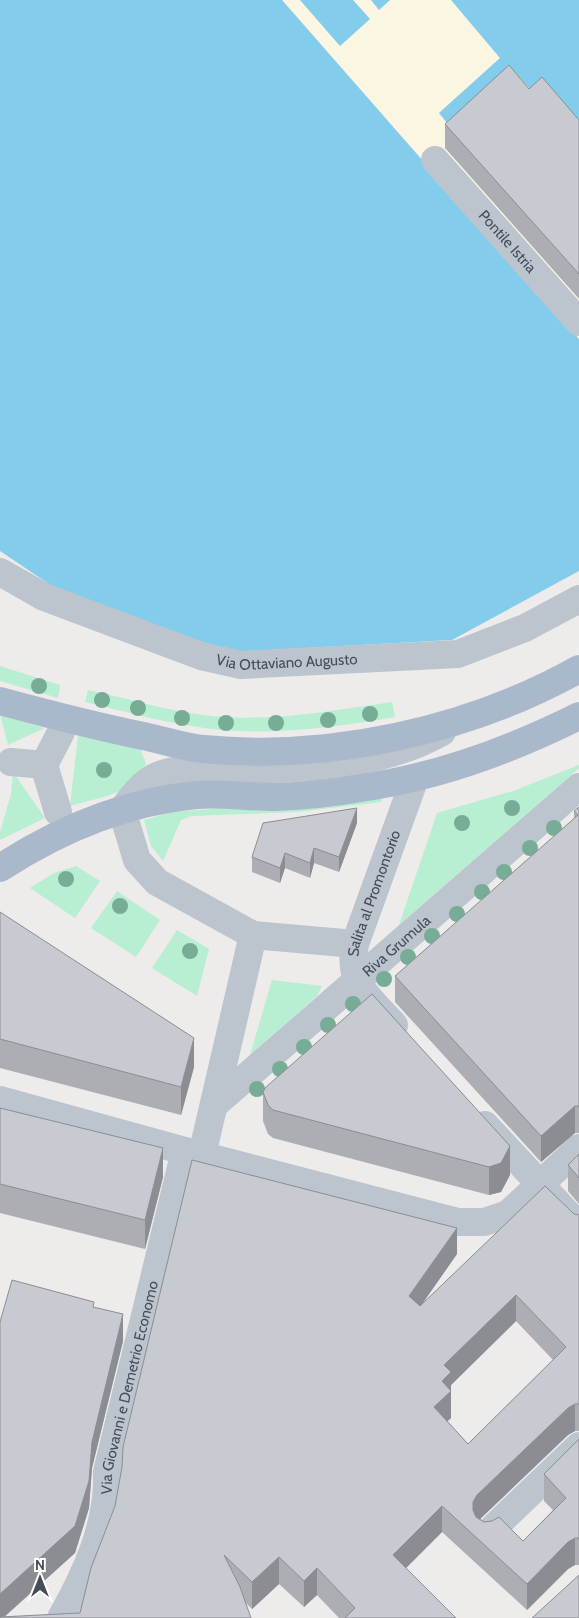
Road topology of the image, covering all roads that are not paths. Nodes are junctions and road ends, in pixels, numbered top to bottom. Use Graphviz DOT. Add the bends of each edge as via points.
graph roads {
  1 [pos="435,160"];
  2 [pos="579,322"];
  3 [pos="0,572"];
  4 [pos="579,599"];
  5 [pos="579,669"];
  6 [pos="0,701"];
  7 [pos="469,716"];
  8 [pos="579,716"];
  9 [pos="61,732"];
  10 [pos="11,762"];
  11 [pos="44,765"];
  12 [pos="415,778"];
  13 [pos="579,787"];
  14 [pos="122,810"];
  15 [pos="58,812"];
  16 [pos="0,868"];
  17 [pos="253,936"];
  18 [pos="355,944"];
  19 [pos="356,982"];
  20 [pos="411,1044"];
  21 [pos="0,1100"];
  22 [pos="214,1105"];
  23 [pos="468,1107"];
  24 [pos="579,1148"];
  25 [pos="194,1153"];
  26 [pos="541,1185"];
  27 [pos="579,1226"];
  28 [pos="579,1446"];
  29 [pos="488,1533"];
  30 [pos="61,1618"];
  1 -- 2 [label="street, Pontile Istria"];
  3 -- 4 [label="street, Via Ottaviano Augusto" via="53,600 202,656 241,665 458,654 525,628"];
  5 -- 7 [label="main road"];
  6 -- 7 [label="main road" via="64,719 201,748 277,752 358,744"];
  7 -- 14 [label="street" via="420,744 394,753 338,764 178,771 158,775 136,791"];
  8 -- 12 [label="main road" via="511,747"];
  9 -- 11 [label="street"];
  10 -- 11 [label="street"];
  11 -- 15 [label="street"];
  12 -- 14 [label="main road" via="360,789 276,796 197,795 137,804"];
  12 -- 18 [label="street, Salita al Promontorio"];
  13 -- 19 [label="street, Riva Grumula"];
  14 -- 16 [label="main road" via="66,829"];
  14 -- 17 [label="street" via="137,860 157,882"];
  17 -- 18 [label="street"];
  17 -- 22 [label="street"];
  18 -- 19 [label="street, Salita al Promontorio" via="352,960"];
  19 -- 20 [label="street"];
  19 -- 22 [label="street, Riva Grumula"];
  21 -- 25 [label="street"];
  22 -- 25 [label="street"];
  23 -- 26 [label="street"];
  24 -- 26 [label="street"];
  25 -- 26 [label="street" via="458,1222 484,1222 508,1214"];
  25 -- 30 [label="street, Via Giovanni e Demetrio Economo" via="107,1472 108,1498 85,1575"];
  26 -- 27 [label="street"];
  28 -- 29 [label="street"];
}
